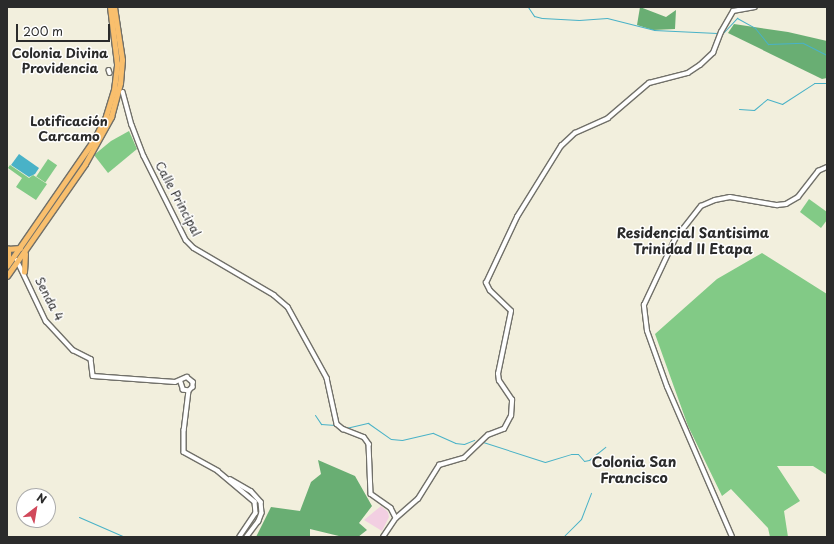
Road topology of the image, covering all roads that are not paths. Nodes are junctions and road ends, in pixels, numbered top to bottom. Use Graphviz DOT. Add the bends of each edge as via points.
graph roads {
  1 [pos="110,7"];
  2 [pos="114,7"];
  3 [pos="755,7"];
  4 [pos="123,92"];
  5 [pos="827,167"];
  6 [pos="22,247"];
  7 [pos="25,253"];
  8 [pos="14,257"];
  9 [pos="18,263"];
  10 [pos="7,266"];
  11 [pos="12,270"];
  12 [pos="24,271"];
  13 [pos="7,276"];
  14 [pos="180,381"];
  15 [pos="175,382"];
  16 [pos="180,386"];
  17 [pos="183,390"];
  18 [pos="188,391"];
  19 [pos="186,397"];
  20 [pos="230,479"];
  21 [pos="245,487"];
  22 [pos="242,491"];
  23 [pos="396,518"];
  24 [pos="240,537"];
  25 [pos="247,537"];
  26 [pos="383,537"];
  27 [pos="732,537"];
  1 -- 6 [label="highway" via="117,64 114,90 106,116 94,140"];
  2 -- 7 [label="highway" via="122,60 120,83 111,117 97,144"];
  3 -- 23 [label="street" via="733,11 713,53 700,65 688,72 649,83 608,118 575,133 561,146 517,217 486,283 490,291 511,311 498,374 499,381 512,400 511,416 504,429 488,435 464,458 439,465 418,499"];
  4 -- 23 [label="street, Calle Principal" via="142,150 186,240 194,248 284,303 326,378 337,424 368,442 371,494 391,508"];
  5 -- 27 [label="street" via="818,171 798,197 786,204 777,206 730,197 701,206 675,239 644,305 647,331 672,400"];
  6 -- 8 [label="highway"];
  6 -- 10 [label="highway" via="16,250 8,249 10,257"];
  7 -- 9 [label="highway"];
  7 -- 12 [label="highway"];
  8 -- 9 [label="street, Senda 4"];
  8 -- 10 [label="highway"];
  9 -- 11 [label="highway"];
  9 -- 12 [label="street, Senda 4"];
  11 -- 12 [label="highway"];
  11 -- 13 [label="highway"];
  12 -- 15 [label="street, Senda 4" via="46,321 73,350 91,359 94,377"];
  14 -- 15 [label="street"];
  14 -- 16 [label="street"];
  14 -- 18 [label="street" via="187,377 192,379 193,387"];
  15 -- 16 [label="street"];
  16 -- 17 [label="street"];
  17 -- 18 [label="street"];
  17 -- 19 [label="street"];
  18 -- 19 [label="street"];
  19 -- 20 [label="street" via="184,452 207,463"];
  20 -- 21 [label="street"];
  20 -- 22 [label="street"];
  21 -- 22 [label="street"];
  21 -- 25 [label="street" via="259,499 262,509 259,521"];
  22 -- 24 [label="street" via="254,502 256,512"];
  23 -- 26 [label="street"];
}
